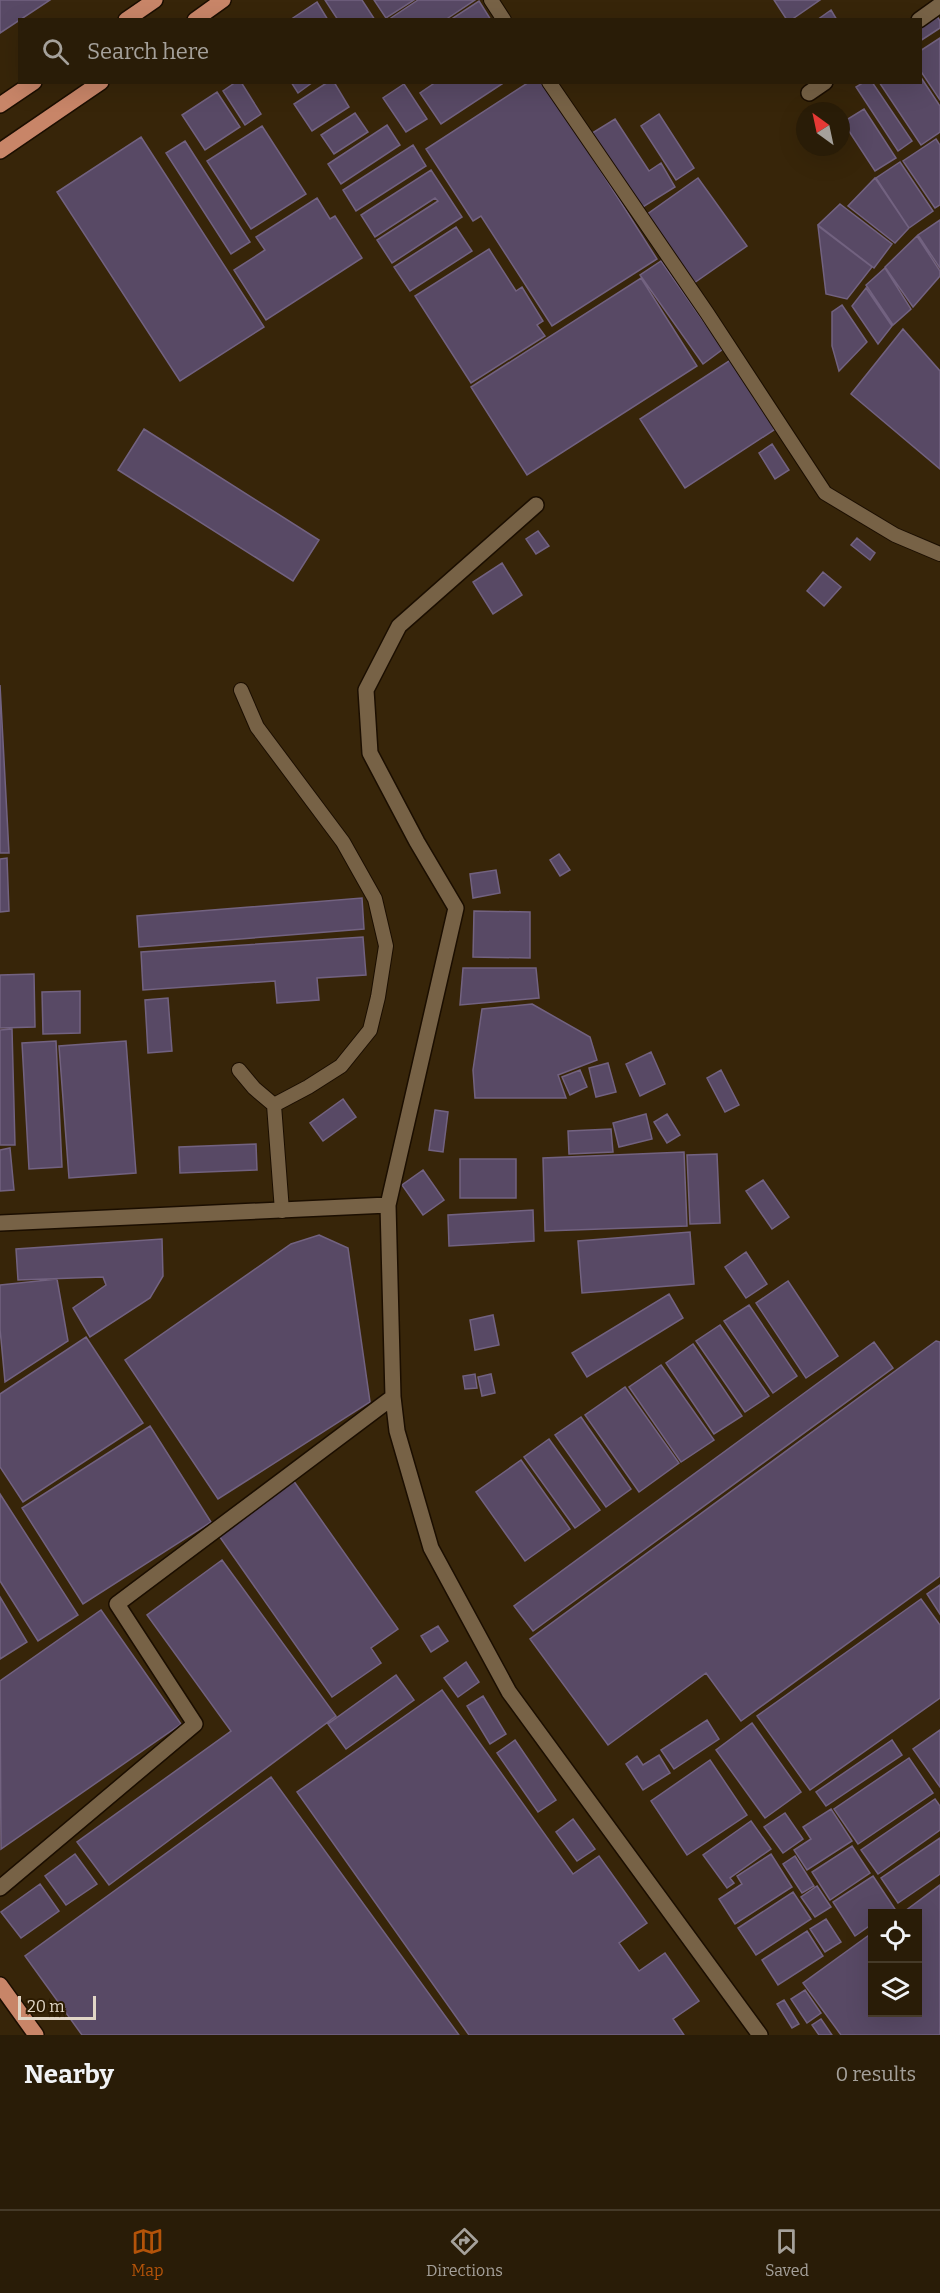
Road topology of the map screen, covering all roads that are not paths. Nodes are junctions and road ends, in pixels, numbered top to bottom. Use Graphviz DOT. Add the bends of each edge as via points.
graph roads {
  1 [pos="155,0"];
  2 [pos="224,0"];
  3 [pos="491,0"];
  4 [pos="940,5"];
  5 [pos="129,18"];
  6 [pos="198,18"];
  7 [pos="503,18"];
  8 [pos="922,18"];
  9 [pos="31,84"];
  10 [pos="98,84"];
  11 [pos="550,84"];
  12 [pos="822,84"];
  13 [pos="809,93"];
  14 [pos="0,105"];
  15 [pos="0,151"];
  16 [pos="536,505"];
  17 [pos="940,554"];
  18 [pos="241,690"];
  19 [pos="240,1070"];
  20 [pos="274,1105"];
  21 [pos="388,1205"];
  22 [pos="282,1210"];
  23 [pos="0,1223"];
  24 [pos="393,1396"];
  25 [pos="0,1888"];
  26 [pos="0,1985"];
  27 [pos="36,2035"];
  28 [pos="760,2035"];
  1 -- 5 [label="main road"];
  2 -- 6 [label="main road"];
  3 -- 7 [label="lane"];
  4 -- 8 [label="street"];
  9 -- 14 [label="main road"];
  10 -- 15 [label="main road"];
  11 -- 17 [label="lane" via="825,493 895,535"];
  12 -- 13 [label="street"];
  16 -- 21 [label="street" via="399,626 366,690 370,753 456,908"];
  18 -- 20 [label="lane" via="257,727 343,842 375,899 386,946 370,1030 341,1065"];
  19 -- 20 [label="lane"];
  20 -- 22 [label="lane"];
  21 -- 22 [label="street"];
  21 -- 24 [label="street"];
  22 -- 23 [label="street"];
  24 -- 25 [label="street" via="117,1604 195,1724"];
  24 -- 28 [label="street" via="397,1431 431,1548 509,1692"];
  26 -- 27 [label="main road"];
}
